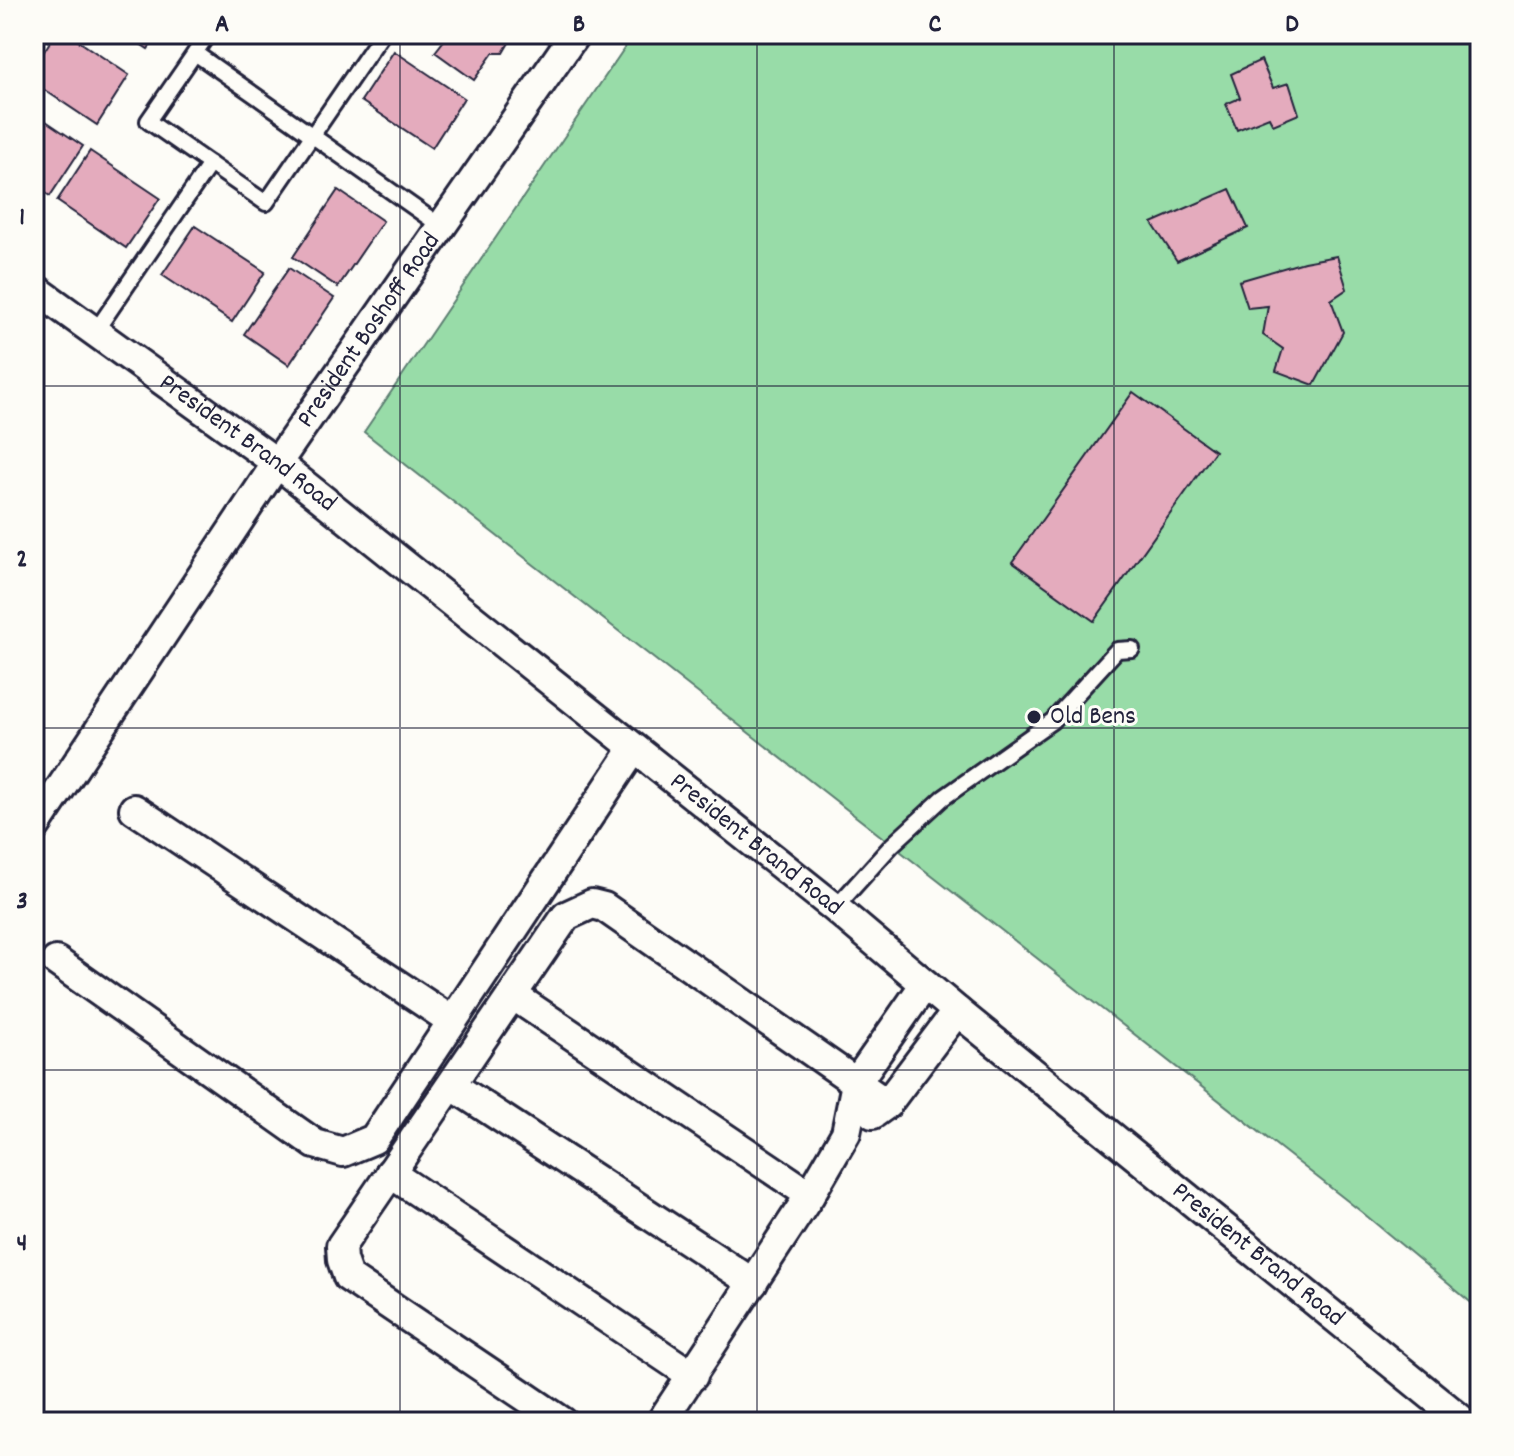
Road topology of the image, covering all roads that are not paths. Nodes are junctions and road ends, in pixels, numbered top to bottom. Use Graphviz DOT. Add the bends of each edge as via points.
graph roads {
  1 [pos="208,34"];
  2 [pos="382,34"];
  3 [pos="575,34"];
  4 [pos="195,53"];
  5 [pos="312,135"];
  6 [pos="210,164"];
  7 [pos="442,227"];
  8 [pos="34,288"];
  9 [pos="95,332"];
  10 [pos="277,463"];
  11 [pos="1132,649"];
  12 [pos="633,750"];
  13 [pos="134,809"];
  14 [pos="34,828"];
  15 [pos="835,908"];
  16 [pos="56,961"];
  17 [pos="925,984"];
  18 [pos="514,996"];
  19 [pos="957,1011"];
  20 [pos="452,1021"];
  21 [pos="856,1083"];
  22 [pos="453,1086"];
  23 [pos="887,1104"];
  24 [pos="846,1133"];
  25 [pos="390,1173"];
  26 [pos="810,1195"];
  27 [pos="753,1283"];
  28 [pos="693,1376"];
  29 [pos="563,1422"];
  30 [pos="661,1422"];
  31 [pos="1464,1422"];
  1 -- 4 [label="lane"];
  2 -- 5 [label="lane"];
  3 -- 7 [label="street, President Boshoff Road"];
  4 -- 5 [label="lane"];
  4 -- 6 [label="lane" via="148,121"];
  5 -- 6 [label="lane" via="266,203"];
  5 -- 7 [label="lane"];
  6 -- 9 [label="lane"];
  7 -- 10 [label="street, President Boshoff Road"];
  8 -- 9 [label="street, President Brand Road"];
  9 -- 10 [label="street, President Brand Road"];
  10 -- 12 [label="street, President Brand Road"];
  10 -- 14 [label="street, President Boshoff Road"];
  11 -- 15 [label="lane" via="1117,650 1052,721 943,798"];
  12 -- 15 [label="street, President Brand Road"];
  12 -- 20 [label="street"];
  13 -- 20 [label="street"];
  15 -- 17 [label="street, President Brand Road"];
  16 -- 20 [label="street" via="315,1144 343,1152 374,1139"];
  17 -- 19 [label="street, President Brand Road"];
  17 -- 21 [label="street"];
  18 -- 21 [label="street" via="566,916 592,904 604,907"];
  18 -- 22 [label="street"];
  18 -- 26 [label="street"];
  19 -- 23 [label="street"];
  19 -- 31 [label="street, President Brand Road"];
  21 -- 23 [label="street"];
  21 -- 24 [label="street"];
  22 -- 25 [label="street"];
  22 -- 27 [label="street"];
  23 -- 24 [label="street"];
  24 -- 26 [label="street"];
  25 -- 28 [label="street"];
  25 -- 29 [label="street" via="341,1246 348,1277"];
  26 -- 27 [label="street"];
  27 -- 28 [label="street"];
  28 -- 30 [label="street"];
}
